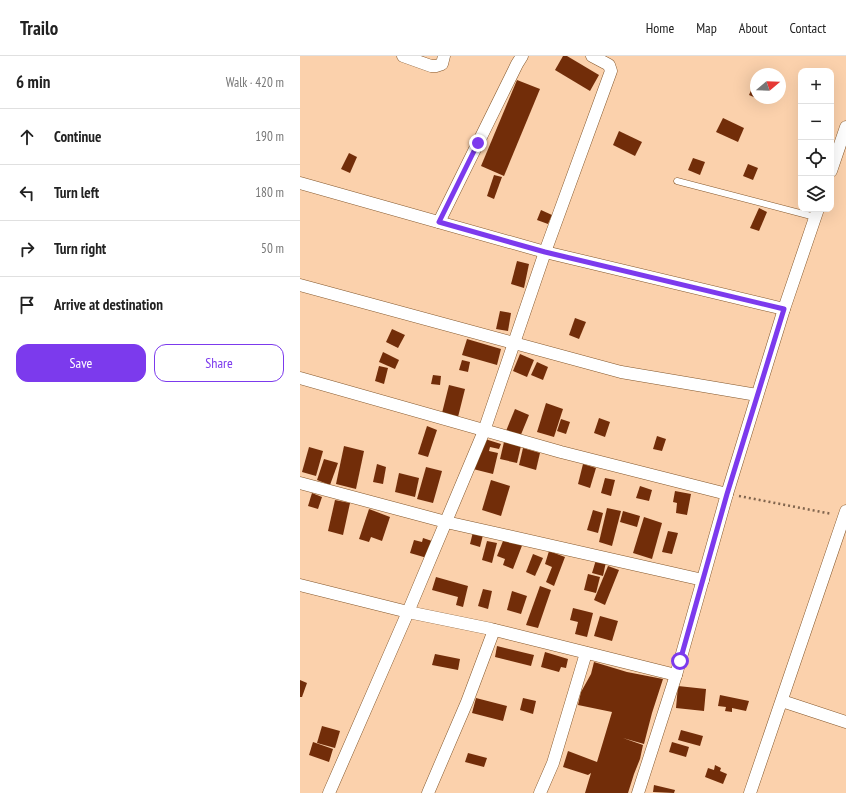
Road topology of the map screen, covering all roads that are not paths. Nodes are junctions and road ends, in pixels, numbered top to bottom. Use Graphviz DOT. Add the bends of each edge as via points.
graph roads {
  1 [pos="403,56"];
  2 [pos="444,56"];
  3 [pos="522,56"];
  4 [pos="592,56"];
  5 [pos="846,127"];
  6 [pos="834,162"];
  7 [pos="677,181"];
  8 [pos="300,183"];
  9 [pos="817,213"];
  10 [pos="439,222"];
  11 [pos="545,252"];
  12 [pos="300,285"];
  13 [pos="784,309"];
  14 [pos="514,342"];
  15 [pos="300,378"];
  16 [pos="757,395"];
  17 [pos="484,431"];
  18 [pos="300,483"];
  19 [pos="727,494"];
  20 [pos="845,513"];
  21 [pos="446,522"];
  22 [pos="841,543"];
  23 [pos="703,580"];
  24 [pos="300,584"];
  25 [pos="408,612"];
  26 [pos="494,630"];
  27 [pos="586,653"];
  28 [pos="676,675"];
  29 [pos="782,701"];
  30 [pos="846,722"];
  31 [pos="329,793"];
  32 [pos="428,793"];
  33 [pos="540,793"];
  34 [pos="638,793"];
  35 [pos="750,793"];
  1 -- 2 [label="street" via="436,66 442,64"];
  3 -- 10 [label="street"];
  4 -- 11 [label="street" via="610,65 611,71"];
  5 -- 6 [label="street"];
  7 -- 9 [label="lane"];
  8 -- 10 [label="street"];
  9 -- 13 [label="street"];
  10 -- 11 [label="street"];
  11 -- 13 [label="street"];
  11 -- 14 [label="street"];
  12 -- 14 [label="street"];
  13 -- 16 [label="street"];
  14 -- 16 [label="street" via="621,372"];
  14 -- 17 [label="street"];
  15 -- 17 [label="street"];
  16 -- 19 [label="street"];
  17 -- 19 [label="street"];
  17 -- 21 [label="street"];
  18 -- 21 [label="street"];
  19 -- 23 [label="street"];
  20 -- 22 [label="street"];
  21 -- 23 [label="street"];
  21 -- 25 [label="street"];
  22 -- 29 [label="street"];
  23 -- 28 [label="street"];
  24 -- 25 [label="street"];
  25 -- 26 [label="street"];
  25 -- 31 [label="street"];
  26 -- 27 [label="street"];
  26 -- 32 [label="street"];
  27 -- 28 [label="street"];
  27 -- 33 [label="street" via="553,763"];
  28 -- 34 [label="street"];
  29 -- 30 [label="street"];
  29 -- 35 [label="street"];
}
